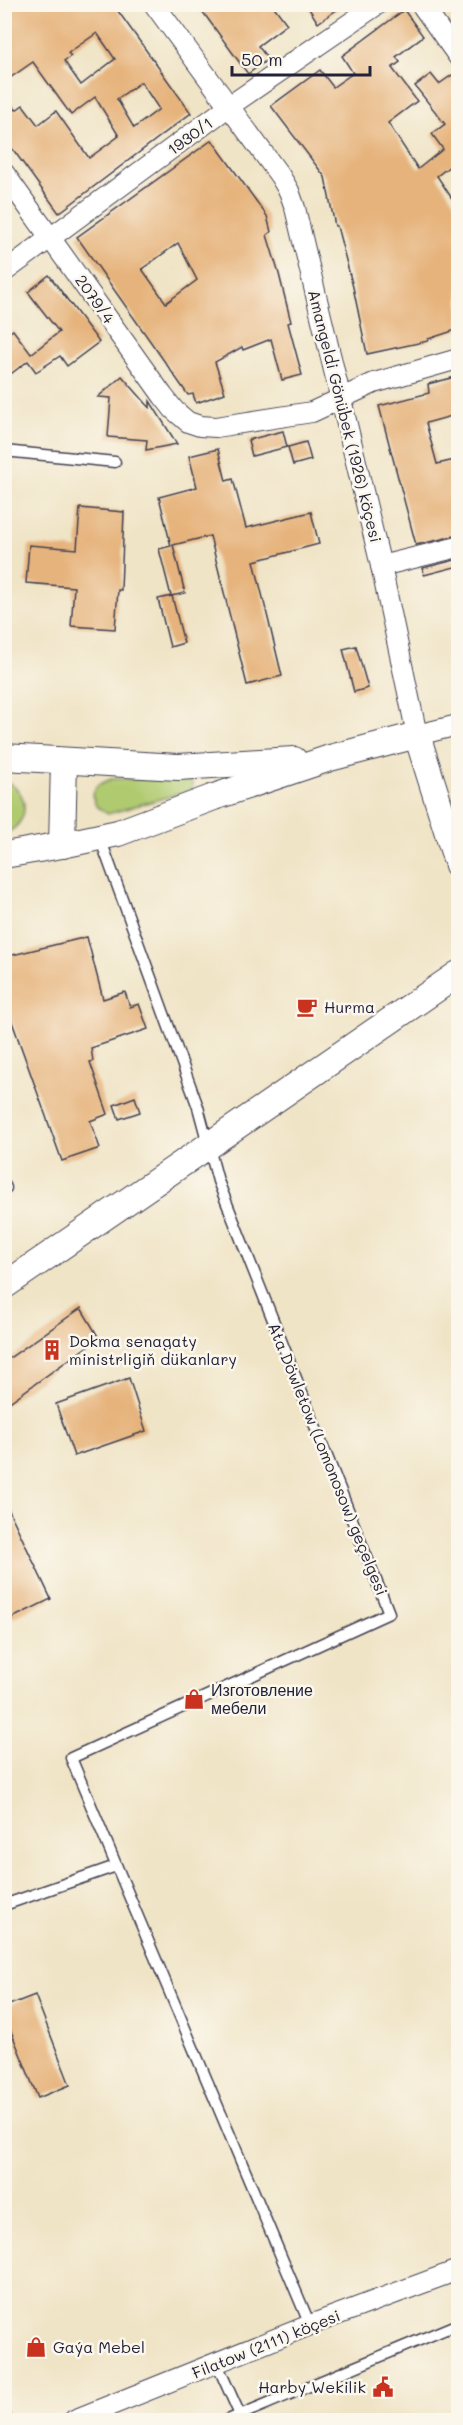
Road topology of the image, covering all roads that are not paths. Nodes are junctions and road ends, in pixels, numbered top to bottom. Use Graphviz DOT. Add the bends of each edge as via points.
graph roads {
  1 [pos="154,4"];
  2 [pos="378,4"];
  3 [pos="421,4"];
  4 [pos="459,56"];
  5 [pos="228,107"];
  6 [pos="4,173"];
  7 [pos="51,237"];
  8 [pos="4,272"];
  9 [pos="459,359"];
  10 [pos="340,397"];
  11 [pos="4,451"];
  12 [pos="115,462"];
  13 [pos="459,547"];
  14 [pos="381,566"];
  15 [pos="459,725"];
  16 [pos="417,735"];
  17 [pos="4,757"];
  18 [pos="330,758"];
  19 [pos="64,761"];
  20 [pos="100,838"];
  21 [pos="62,845"];
  22 [pos="4,855"];
  23 [pos="459,865"];
  24 [pos="4,873"];
  25 [pos="459,974"];
  26 [pos="209,1145"];
  27 [pos="4,1286"];
  28 [pos="116,1866"];
  29 [pos="4,1905"];
  30 [pos="459,2270"];
  31 [pos="459,2324"];
  32 [pos="310,2325"];
  33 [pos="217,2364"];
  34 [pos="4,2413"];
  35 [pos="240,2415"];
  36 [pos="7,2421"];
  37 [pos="74,2421"];
  38 [pos="228,2421"];
  1 -- 5 [label="street, Amangeldi Gönübek (1926) köçesi"];
  2 -- 5 [label="street, 1930/1"];
  3 -- 4 [label="street"];
  5 -- 7 [label="street, 1930/1"];
  5 -- 10 [label="street, Amangeldi Gönübek (1926) köçesi" via="289,191"];
  6 -- 7 [label="street, 2079/4 / 2079/4"];
  7 -- 8 [label="street, 1930/1"];
  7 -- 10 [label="street, 2079/4 / 2079/4" via="163,396 188,422 216,427 312,412"];
  9 -- 10 [label="street"];
  10 -- 14 [label="street, Amangeldi Gönübek (1926) köçesi"];
  11 -- 12 [label="lane"];
  13 -- 14 [label="street"];
  14 -- 16 [label="street, Amangeldi Gönübek (1926) köçesi"];
  15 -- 16 [label="street"];
  16 -- 18 [label="street"];
  16 -- 23 [label="street, Amangeldi Gönübek (1926) köçesi"];
  17 -- 19 [label="street"];
  18 -- 19 [label="street" via="178,767"];
  18 -- 20 [label="street"];
  19 -- 21 [label="street"];
  20 -- 21 [label="street"];
  20 -- 26 [label="lane"];
  21 -- 22 [label="street"];
  21 -- 24 [label="street"];
  25 -- 26 [label="street"];
  26 -- 27 [label="street"];
  26 -- 28 [label="lane, Ata Döwletow (Lomonosow) geçelgesi" via="218,1181 389,1614 70,1758"];
  28 -- 29 [label="lane"];
  28 -- 32 [label="lane"];
  30 -- 32 [label="street, Filatow (2111) köçesi"];
  31 -- 35 [label="lane"];
  32 -- 33 [label="street, Filatow (2111) köçesi"];
  33 -- 35 [label="lane"];
  33 -- 37 [label="street, Filatow (2111) köçesi"];
  34 -- 36 [label="lane"];
  35 -- 38 [label="lane"];
}
